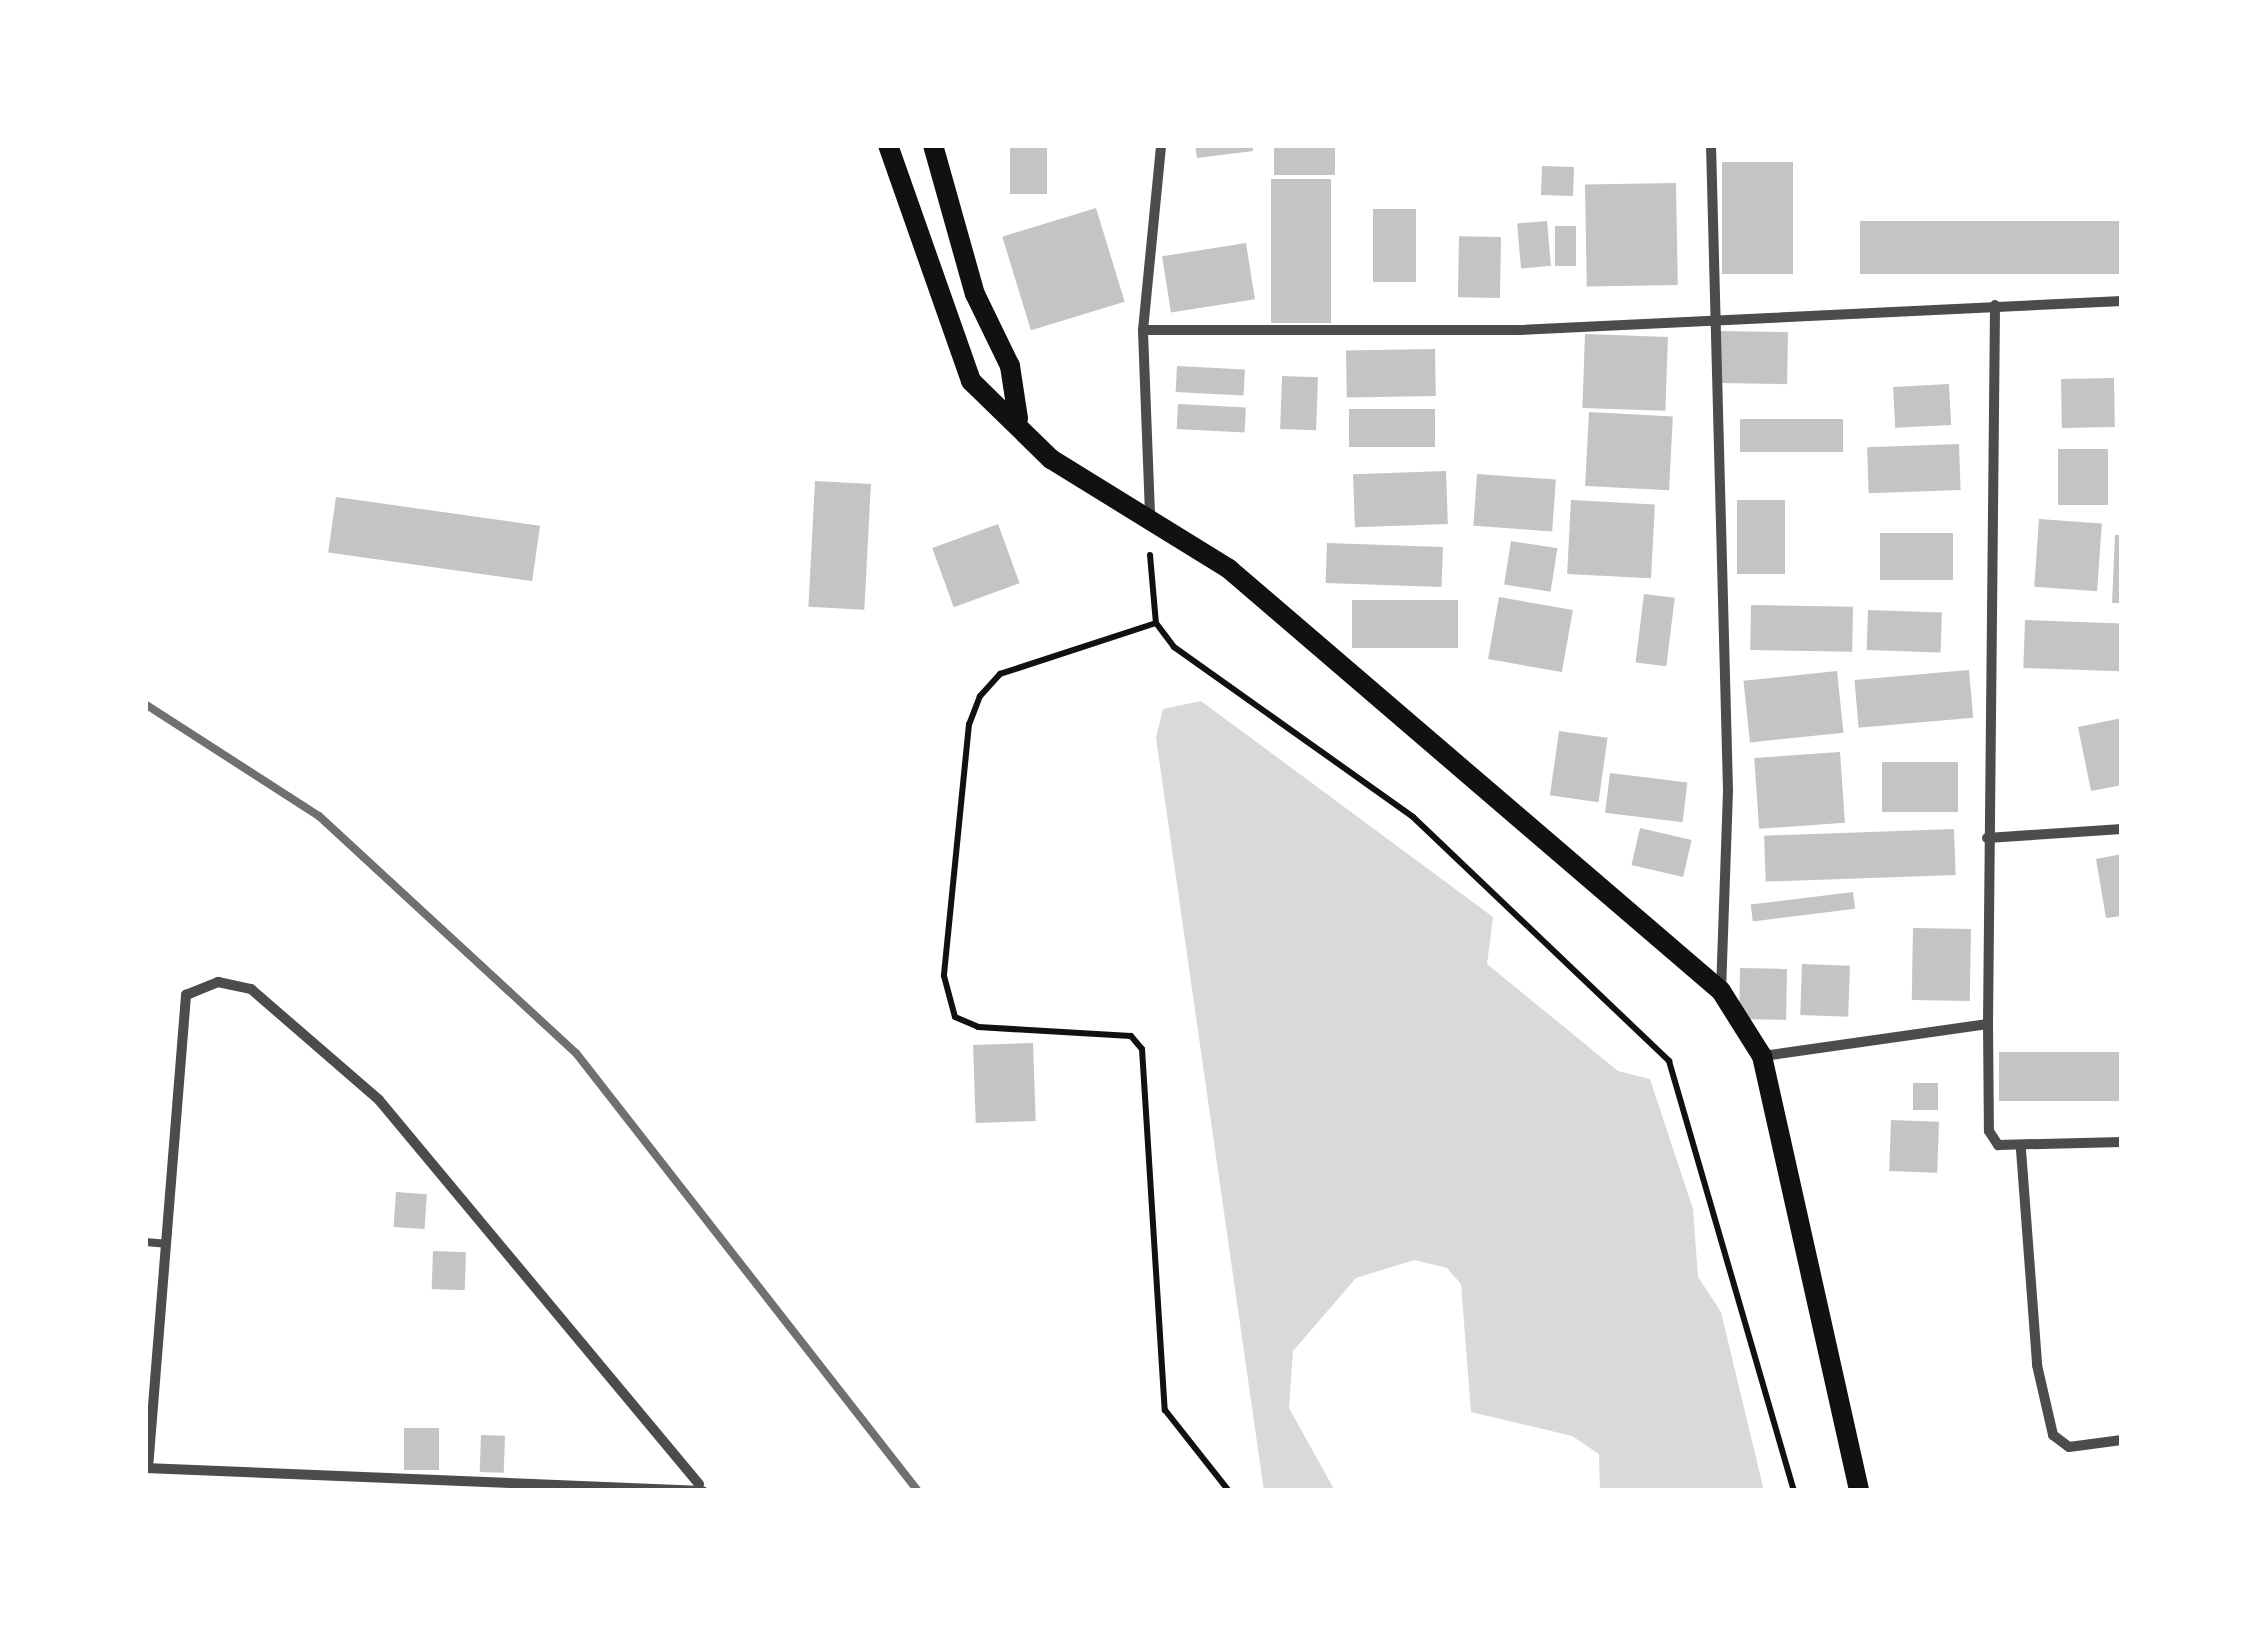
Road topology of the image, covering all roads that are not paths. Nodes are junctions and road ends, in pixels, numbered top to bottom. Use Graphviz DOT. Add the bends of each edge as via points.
graph roads {
  1 [pos="888,145"];
  2 [pos="932,145"];
  3 [pos="1161,145"];
  4 [pos="1710,145"];
  5 [pos="2122,300"];
  6 [pos="1995,305"];
  7 [pos="1710,318"];
  8 [pos="1143,330"];
  9 [pos="1018,418"];
  10 [pos="1150,514"];
  11 [pos="2122,829"];
  12 [pos="1988,838"];
  13 [pos="1721,990"];
  14 [pos="1988,1024"];
  15 [pos="1762,1056"];
  16 [pos="2122,1142"];
  17 [pos="2021,1150"];
  18 [pos="145,1242"];
  19 [pos="166,1244"];
  20 [pos="2122,1440"];
  21 [pos="146,1468"];
  22 [pos="701,1488"];
  23 [pos="1858,1491"];
  1 -- 9 [label="main road" via="971,381"];
  2 -- 9 [label="main road" via="975,294 1010,366"];
  3 -- 8 [label="street"];
  4 -- 7 [label="street"];
  5 -- 6 [label="street"];
  6 -- 7 [label="street"];
  6 -- 12 [label="street"];
  7 -- 8 [label="street" via="1521,330"];
  7 -- 13 [label="street" via="1728,790"];
  8 -- 10 [label="street"];
  9 -- 10 [label="main road" via="1051,460"];
  10 -- 13 [label="main road" via="1229,569"];
  11 -- 12 [label="street"];
  12 -- 14 [label="street"];
  13 -- 15 [label="main road"];
  14 -- 15 [label="street"];
  14 -- 17 [label="street" via="1989,1132"];
  15 -- 23 [label="main road"];
  16 -- 17 [label="street"];
  17 -- 20 [label="street" via="2042,1401 2054,1435 2069,1447"];
  18 -- 19 [label="lane"];
  19 -- 21 [label="street"];
  19 -- 22 [label="street" via="186,995 218,982 251,989 380,1100"];
  21 -- 22 [label="street"];
}
